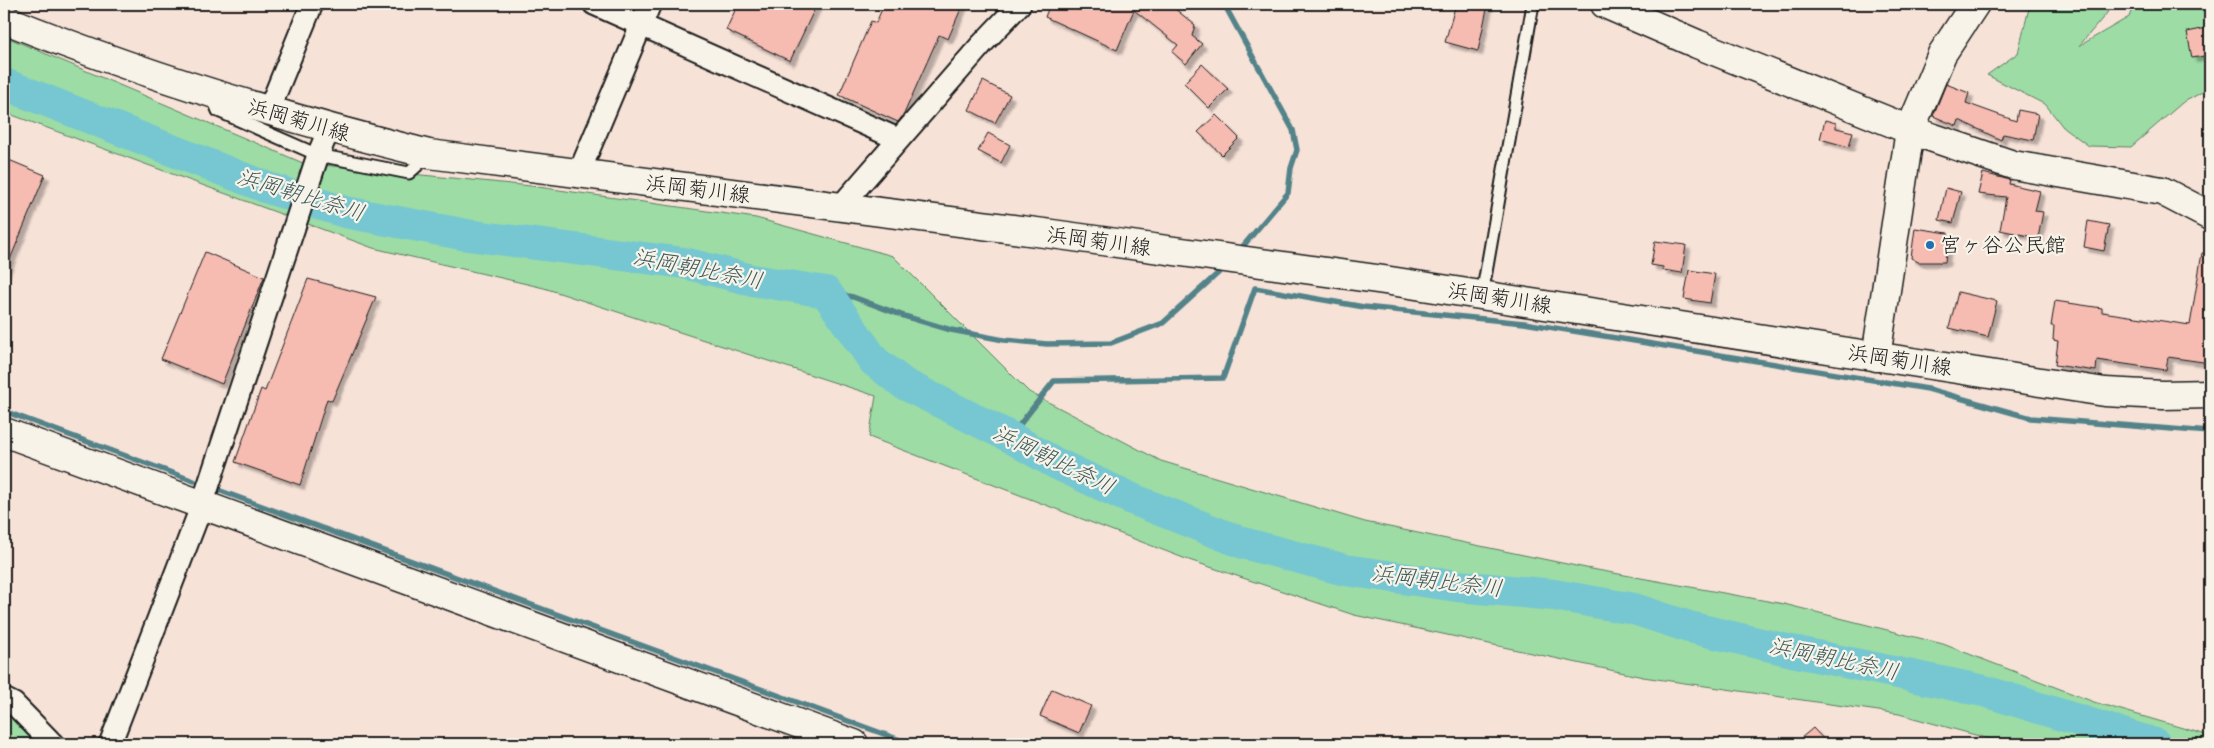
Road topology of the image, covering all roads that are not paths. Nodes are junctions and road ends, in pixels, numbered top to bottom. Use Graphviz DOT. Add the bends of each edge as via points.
graph roads {
  1 [pos="312,4"];
  2 [pos="594,4"];
  3 [pos="650,4"];
  4 [pos="1020,4"];
  5 [pos="1533,4"];
  6 [pos="1605,4"];
  7 [pos="1975,4"];
  8 [pos="4,19"];
  9 [pos="641,24"];
  10 [pos="212,94"];
  11 [pos="268,112"];
  12 [pos="329,129"];
  13 [pos="1910,130"];
  14 [pos="898,139"];
  15 [pos="429,154"];
  16 [pos="318,155"];
  17 [pos="579,173"];
  18 [pos="841,206"];
  19 [pos="2210,216"];
  20 [pos="1482,295"];
  21 [pos="1876,357"];
  22 [pos="2210,394"];
  23 [pos="4,432"];
  24 [pos="202,505"];
  25 [pos="4,699"];
  26 [pos="53,744"];
  27 [pos="110,744"];
  28 [pos="854,744"];
  1 -- 11 [label="street"];
  2 -- 9 [label="street"];
  3 -- 9 [label="street"];
  4 -- 14 [label="street"];
  5 -- 20 [label="lane"];
  6 -- 13 [label="main road"];
  7 -- 13 [label="main road" via="1942,54"];
  8 -- 10 [label="main road, 浜岡菊川線"];
  9 -- 14 [label="street"];
  9 -- 17 [label="street"];
  10 -- 11 [label="main road, 浜岡菊川線"];
  10 -- 16 [label="lane" via="218,111"];
  11 -- 12 [label="main road, 浜岡菊川線"];
  12 -- 15 [label="main road, 浜岡菊川線"];
  12 -- 16 [label="street"];
  13 -- 19 [label="main road" via="2013,165 2162,191"];
  13 -- 21 [label="main road"];
  14 -- 18 [label="street"];
  15 -- 16 [label="lane" via="409,174"];
  15 -- 17 [label="main road, 浜岡菊川線"];
  16 -- 24 [label="street"];
  17 -- 18 [label="main road, 浜岡菊川線"];
  18 -- 20 [label="main road, 浜岡菊川線"];
  20 -- 21 [label="main road, 浜岡菊川線"];
  21 -- 22 [label="main road, 浜岡菊川線" via="2105,392"];
  23 -- 24 [label="main road"];
  24 -- 27 [label="street"];
  24 -- 28 [label="main road"];
  25 -- 26 [label="street" via="14,704"];
}
